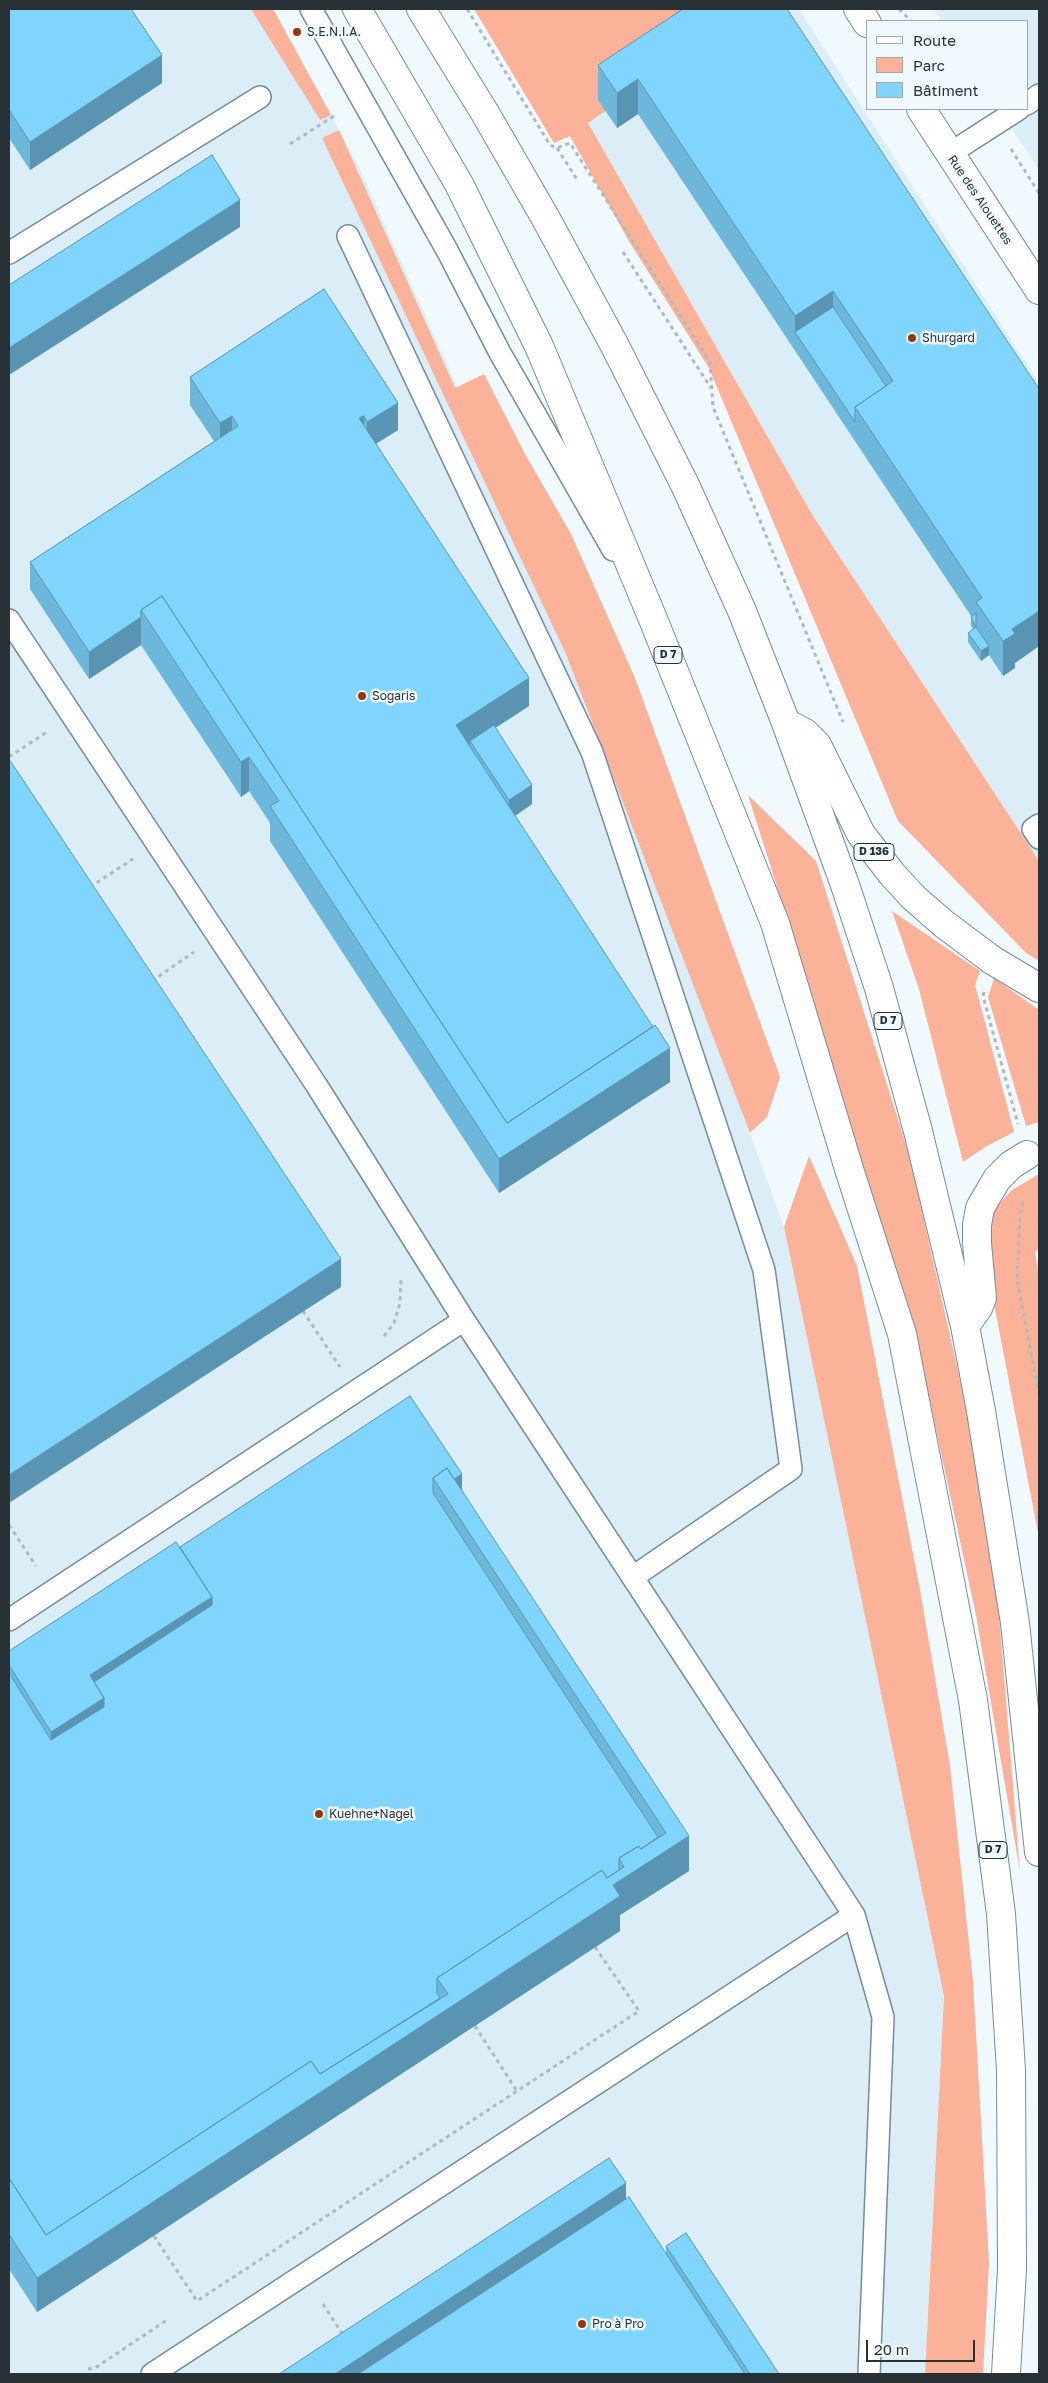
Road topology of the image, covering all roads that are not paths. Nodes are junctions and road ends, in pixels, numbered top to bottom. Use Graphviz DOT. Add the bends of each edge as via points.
graph roads {
  1 [pos="311,9"];
  2 [pos="356,9"];
  3 [pos="421,9"];
  4 [pos="858,9"];
  5 [pos="866,21"];
  6 [pos="1039,95"];
  7 [pos="260,97"];
  8 [pos="1028,103"];
  9 [pos="922,110"];
  10 [pos="1017,110"];
  11 [pos="949,154"];
  12 [pos="348,236"];
  13 [pos="9,254"];
  14 [pos="1039,290"];
  15 [pos="653,618"];
  16 [pos="9,620"];
  17 [pos="786,722"];
  18 [pos="1039,825"];
  19 [pos="1039,838"];
  20 [pos="1039,988"];
  21 [pos="1028,1146"];
  22 [pos="464,1320"];
  23 [pos="965,1326"];
  24 [pos="633,1577"];
  25 [pos="9,1620"];
  26 [pos="1039,1852"];
  27 [pos="854,1915"];
  28 [pos="152,2374"];
  29 [pos="869,2374"];
  30 [pos="1006,2374"];
  1 -- 15 [label="lane" via="444,244 500,353"];
  2 -- 15 [label="main road, D 7" via="459,184 540,346"];
  3 -- 17 [label="main road, D 7" via="485,112 619,354 686,487 742,611"];
  4 -- 5 [label="main road"];
  6 -- 8 [label="lane"];
  7 -- 13 [label="lane"];
  9 -- 11 [label="main road, Rue des Alouettes"];
  10 -- 11 [label="lane"];
  11 -- 14 [label="main road, Rue des Alouettes"];
  12 -- 24 [label="lane" via="592,752 764,1270 791,1469"];
  15 -- 30 [label="main road, D 7" via="776,923 846,1161 902,1334 973,1700 1001,1914 1011,2070 1012,2269"];
  16 -- 22 [label="lane" via="317,1086"];
  17 -- 20 [label="main road, D 136" via="806,733 817,745 861,834 913,897 992,960"];
  17 -- 23 [label="main road, D 7" via="879,988 918,1131"];
  18 -- 19 [label="lane" via="1033,829"];
  21 -- 23 [label="main road" via="997,1180 980,1208 977,1243 982,1298"];
  22 -- 24 [label="lane"];
  22 -- 25 [label="lane"];
  23 -- 26 [label="main road, D 7" via="982,1411 1014,1614"];
  24 -- 27 [label="lane"];
  27 -- 28 [label="lane"];
  27 -- 29 [label="lane" via="883,2017"];
}
